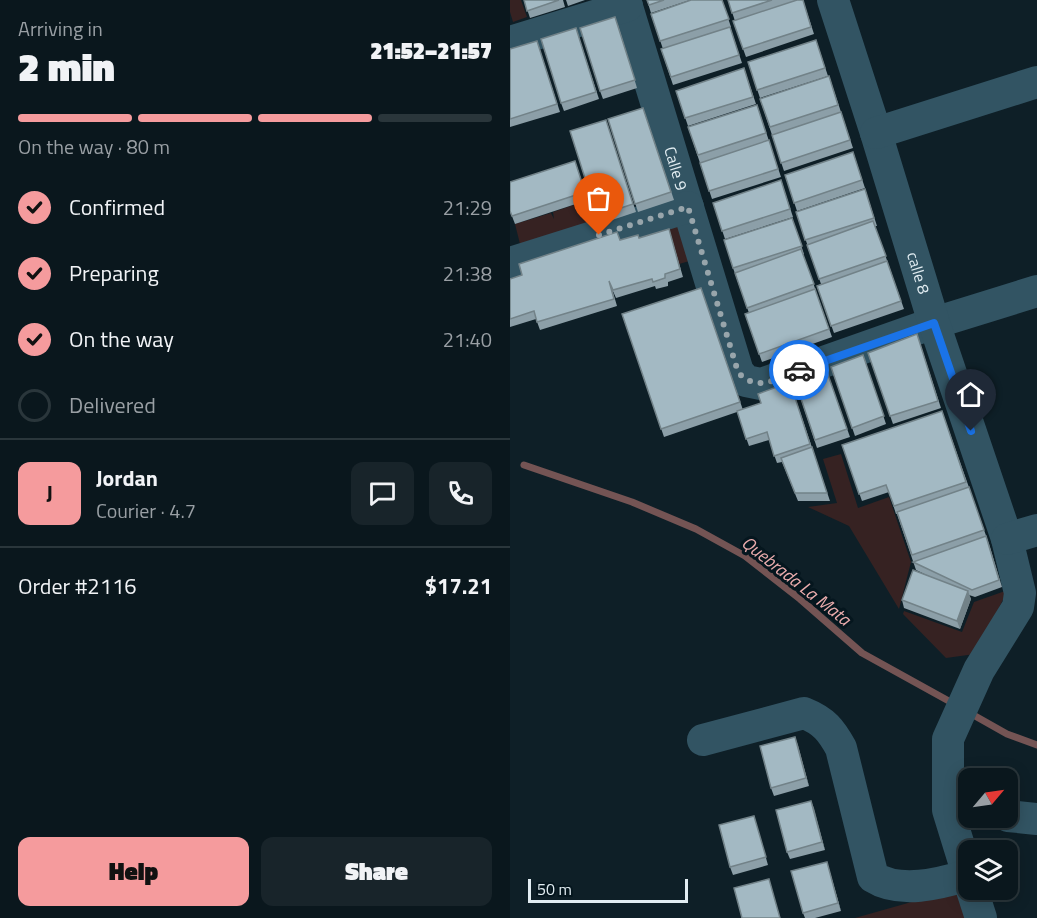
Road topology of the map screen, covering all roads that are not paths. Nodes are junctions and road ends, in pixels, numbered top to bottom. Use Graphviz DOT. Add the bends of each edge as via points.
graph roads {
  1 [pos="833,0"];
  2 [pos="626,3"];
  3 [pos="510,42"];
  4 [pos="1037,82"];
  5 [pos="876,133"];
  6 [pos="688,207"];
  7 [pos="510,263"];
  8 [pos="1037,291"];
  9 [pos="934,323"];
  10 [pos="1037,530"];
  11 [pos="1007,539"];
  12 [pos="703,740"];
  13 [pos="958,804"];
  14 [pos="1018,817"];
  15 [pos="1037,819"];
  16 [pos="958,882"];
  17 [pos="976,900"];
  18 [pos="981,918"];
  1 -- 5 [label="street, calle 8"];
  2 -- 3 [label="street"];
  2 -- 6 [label="street, Calle 9"];
  4 -- 5 [label="street"];
  5 -- 9 [label="street, calle 8"];
  6 -- 7 [label="street"];
  6 -- 9 [label="street, Calle 9" via="738,372 746,381 761,384"];
  8 -- 9 [label="street"];
  9 -- 11 [label="street, calle 8"];
  10 -- 11 [label="street"];
  11 -- 13 [label="street, calle 8" via="1018,579 1018,607 979,670 948,739"];
  12 -- 16 [label="street" via="804,713 815,717 831,729 841,748 873,877 884,884 910,886"];
  14 -- 15 [label="street"];
  17 -- 18 [label="street"];
}
